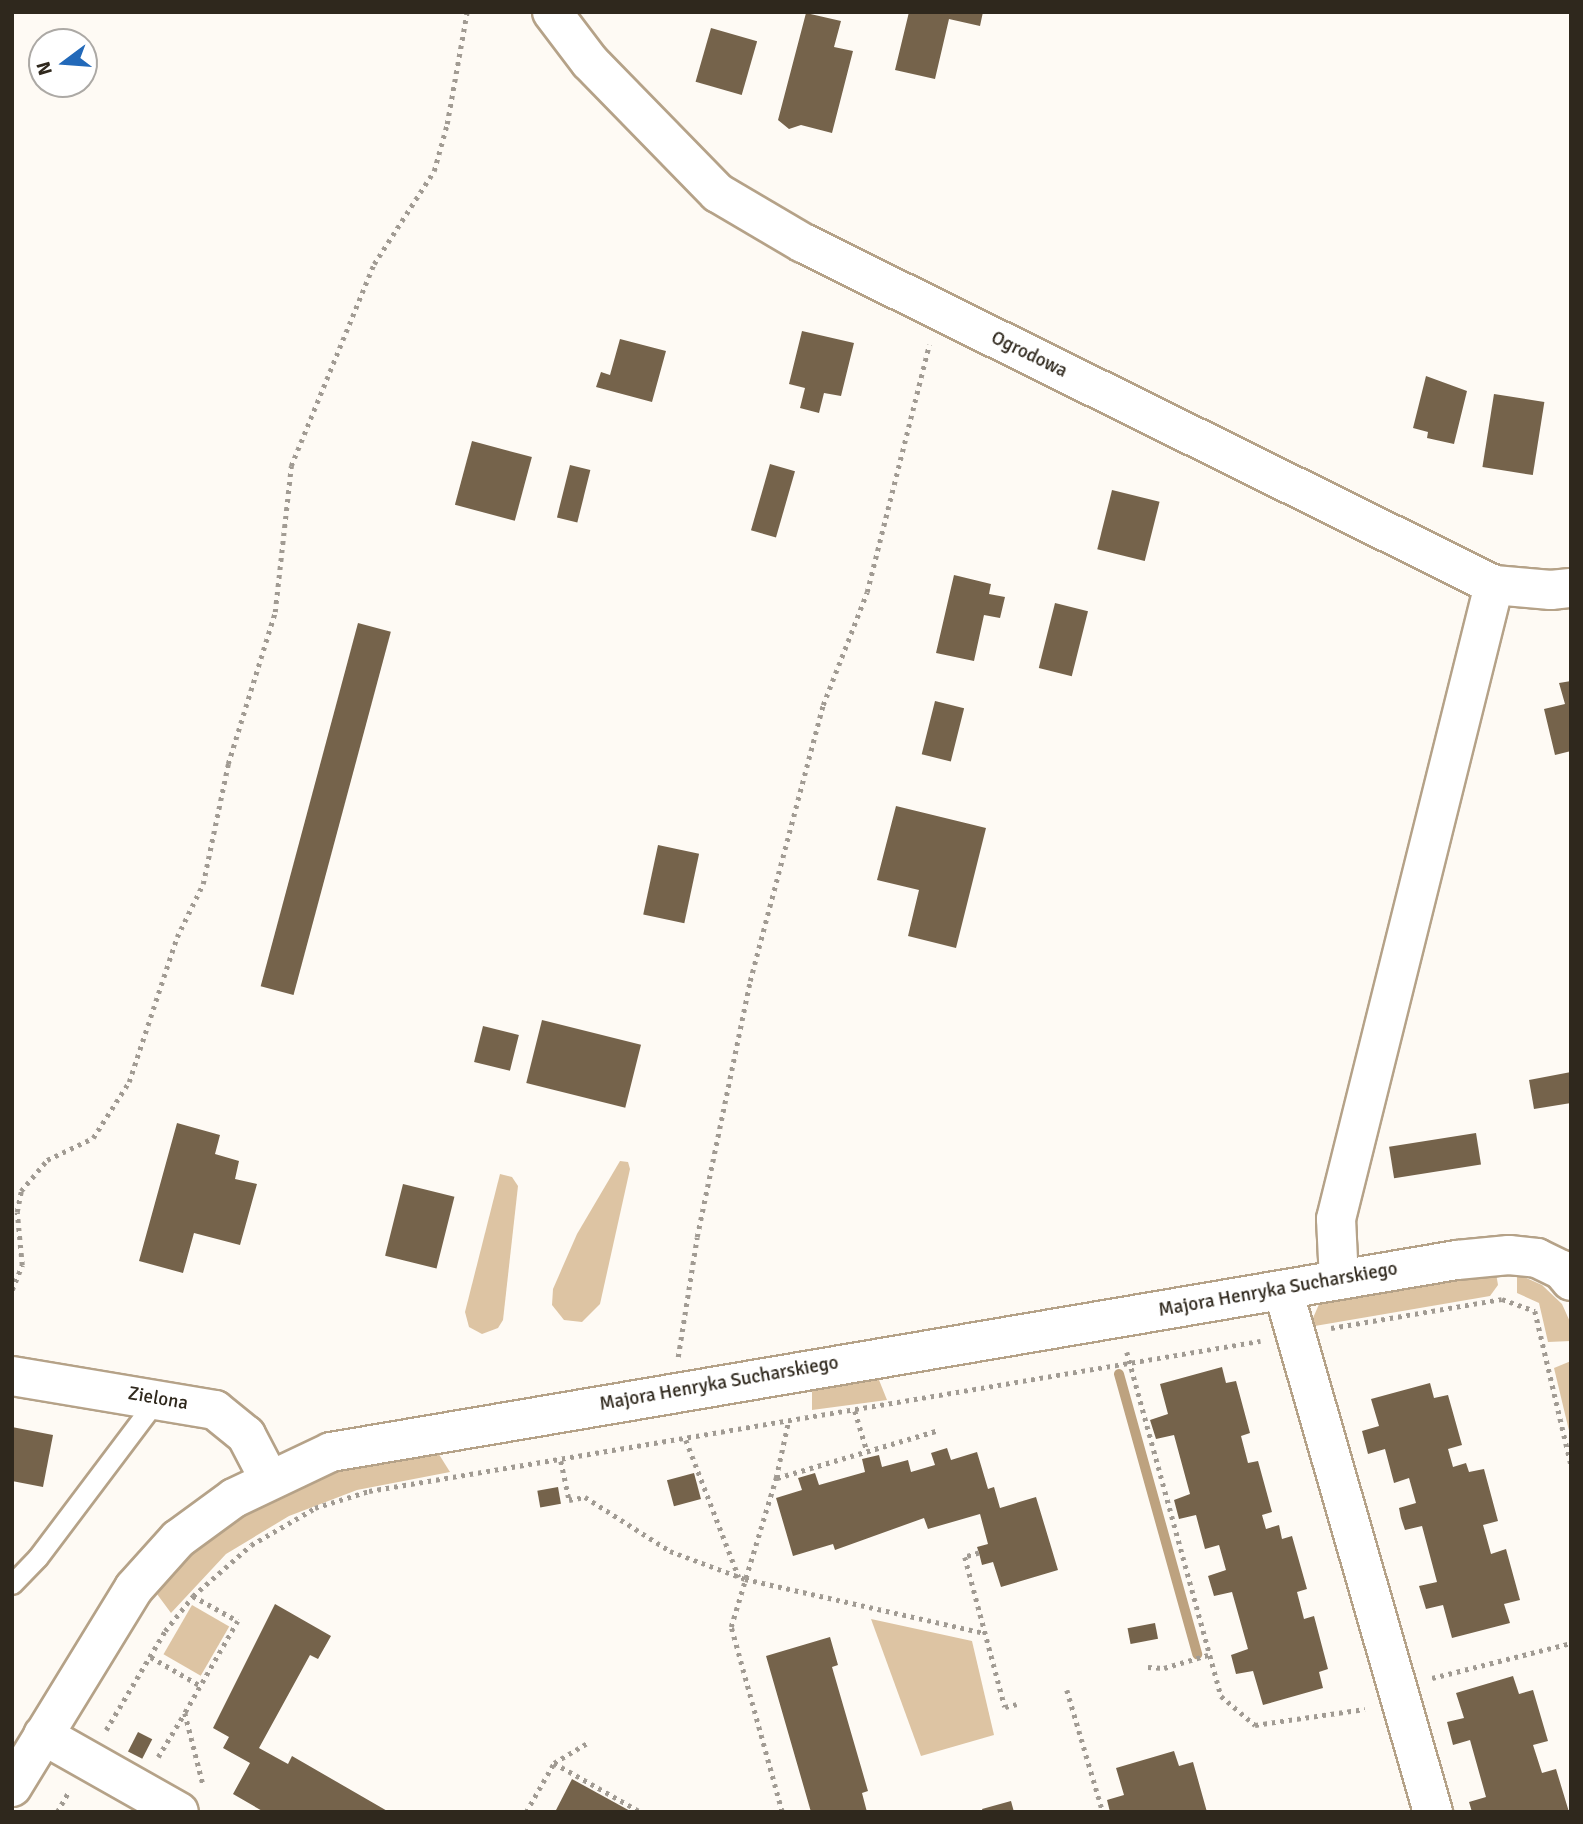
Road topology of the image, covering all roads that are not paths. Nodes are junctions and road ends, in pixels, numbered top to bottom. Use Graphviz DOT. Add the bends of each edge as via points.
graph roads {
  1 [pos="552,12"];
  2 [pos="1493,585"];
  3 [pos="1571,588"];
  4 [pos="1339,1280"];
  5 [pos="1571,1281"];
  6 [pos="1283,1290"];
  7 [pos="12,1376"];
  8 [pos="158,1398"];
  9 [pos="269,1479"];
  10 [pos="12,1584"];
  11 [pos="43,1735"];
  12 [pos="12,1787"];
  13 [pos="191,1799"];
  14 [pos="1433,1812"];
  1 -- 2 [label="street, Ogrodowa" via="590,62 718,193 803,243"];
  2 -- 3 [label="street, Ogrodowa"];
  2 -- 4 [label="street" via="1336,1219"];
  4 -- 5 [label="street, Majora Henryka Sucharskiego" via="1509,1255 1537,1258 1562,1270"];
  4 -- 6 [label="street, Majora Henryka Sucharskiego"];
  6 -- 9 [label="street, Majora Henryka Sucharskiego" via="358,1445 304,1461"];
  6 -- 14 [label="street"];
  7 -- 8 [label="street, Zielona"];
  8 -- 9 [label="street, Zielona" via="226,1416 246,1435"];
  8 -- 10 [label="lane" via="38,1557"];
  9 -- 11 [label="street, Majora Henryka Sucharskiego" via="177,1539 134,1588"];
  11 -- 12 [label="street, Majora Henryka Sucharskiego"];
  11 -- 13 [label="street" via="87,1760"];
}
